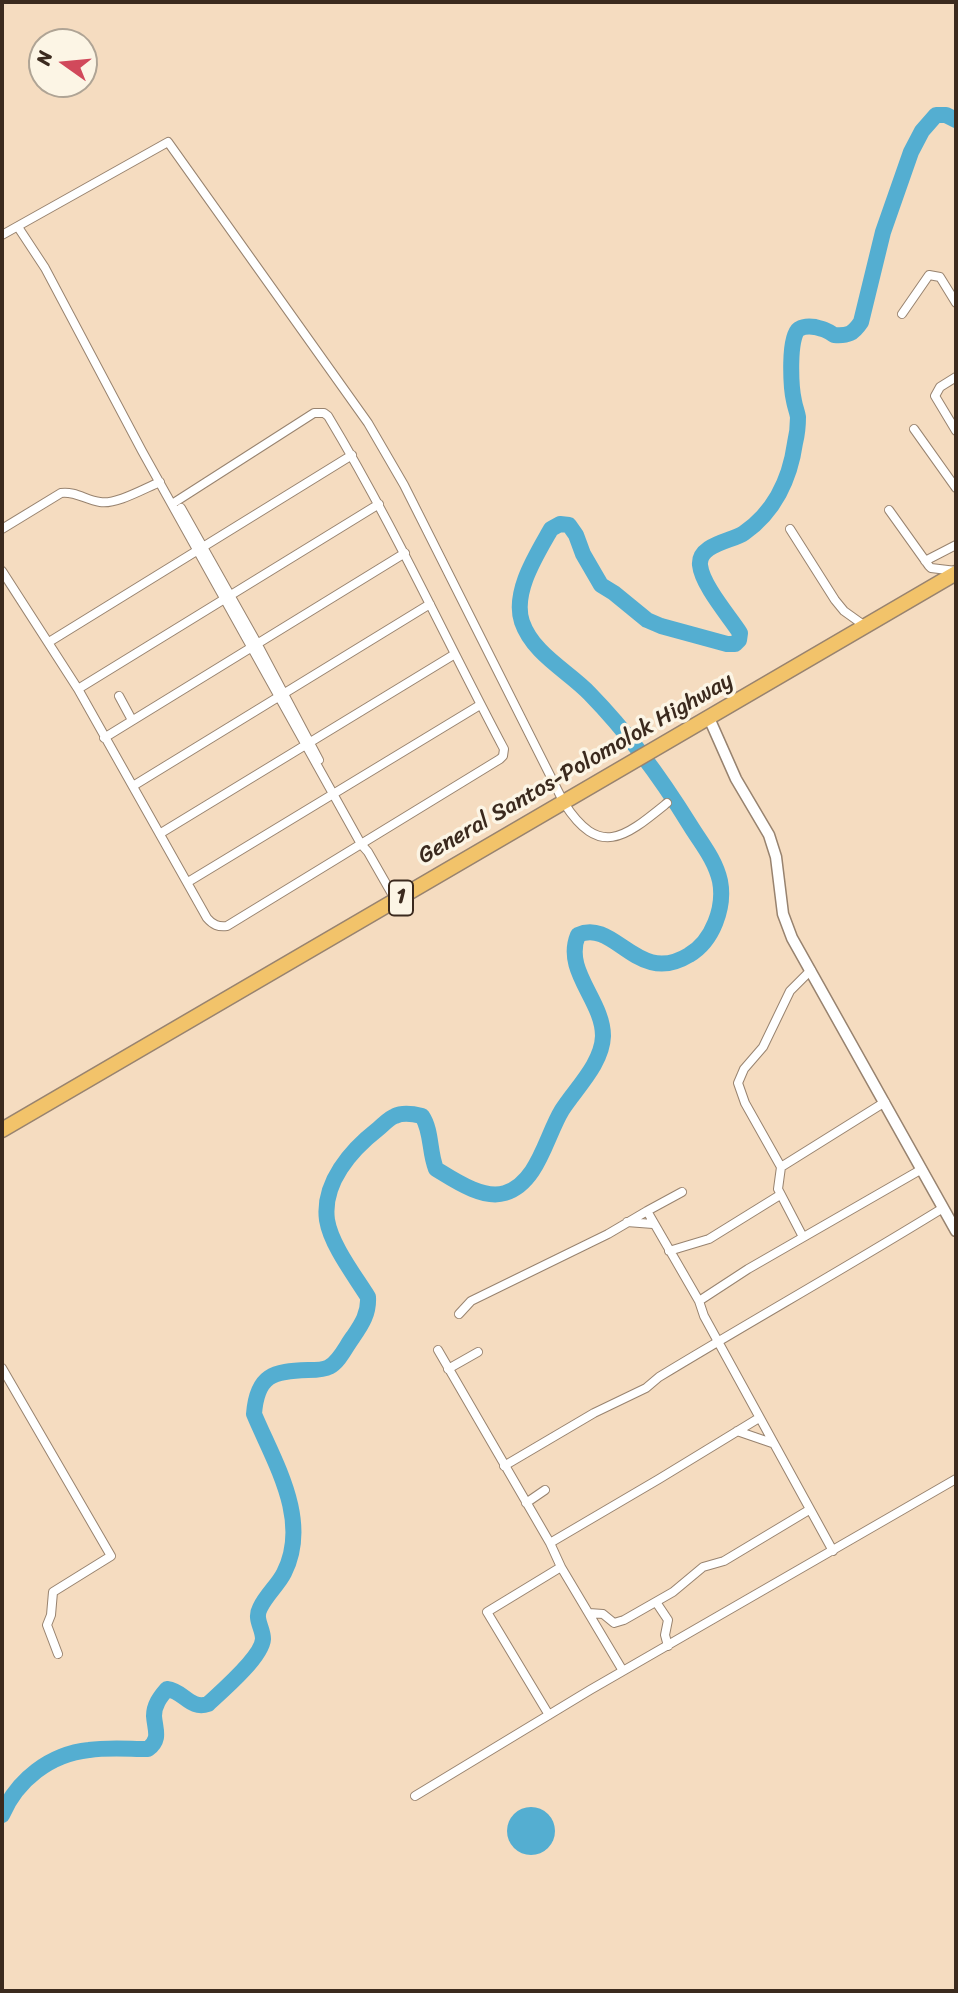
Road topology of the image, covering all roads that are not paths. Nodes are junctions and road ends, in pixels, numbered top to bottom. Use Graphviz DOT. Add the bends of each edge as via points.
graph roads {
  1 [pos="18,227"];
  2 [pos="2,235"];
  3 [pos="956,303"];
  4 [pos="902,314"];
  5 [pos="956,377"];
  6 [pos="914,429"];
  7 [pos="956,432"];
  8 [pos="144,450"];
  9 [pos="352,455"];
  10 [pos="160,482"];
  11 [pos="956,488"];
  12 [pos="175,502"];
  13 [pos="379,504"];
  14 [pos="889,510"];
  15 [pos="2,529"];
  16 [pos="790,529"];
  17 [pos="956,545"];
  18 [pos="201,548"];
  19 [pos="405,553"];
  20 [pos="925,561"];
  21 [pos="2,571"];
  22 [pos="956,572"];
  23 [pos="228,598"];
  24 [pos="430,604"];
  25 [pos="865,626"];
  26 [pos="49,642"];
  27 [pos="254,645"];
  28 [pos="455,654"];
  29 [pos="78,689"];
  30 [pos="118,696"];
  31 [pos="280,696"];
  32 [pos="481,705"];
  33 [pos="709,718"];
  34 [pos="132,720"];
  35 [pos="104,738"];
  36 [pos="307,743"];
  37 [pos="133,786"];
  38 [pos="335,794"];
  39 [pos="564,803"];
  40 [pos="667,803"];
  41 [pos="161,833"];
  42 [pos="363,843"];
  43 [pos="188,882"];
  44 [pos="396,901"];
  45 [pos="811,970"];
  46 [pos="885,1102"];
  47 [pos="2,1130"];
  48 [pos="781,1167"];
  49 [pos="922,1169"];
  50 [pos="682,1192"];
  51 [pos="780,1195"];
  52 [pos="943,1208"];
  53 [pos="647,1211"];
  54 [pos="626,1222"];
  55 [pos="653,1224"];
  56 [pos="956,1231"];
  57 [pos="803,1237"];
  58 [pos="669,1251"];
  59 [pos="699,1301"];
  60 [pos="460,1314"];
  61 [pos="719,1340"];
  62 [pos="439,1350"];
  63 [pos="478,1352"];
  64 [pos="2,1368"];
  65 [pos="449,1369"];
  66 [pos="759,1418"];
  67 [pos="737,1431"];
  68 [pos="772,1443"];
  69 [pos="504,1466"];
  70 [pos="956,1479"];
  71 [pos="545,1490"];
  72 [pos="526,1503"];
  73 [pos="809,1510"];
  74 [pos="550,1543"];
  75 [pos="833,1551"];
  76 [pos="561,1567"];
  77 [pos="656,1602"];
  78 [pos="589,1613"];
  79 [pos="668,1646"];
  80 [pos="58,1654"];
  81 [pos="623,1671"];
  82 [pos="548,1715"];
  83 [pos="415,1796"];
  1 -- 2 [label="street"];
  1 -- 8 [label="street" via="55,278"];
  1 -- 39 [label="street" via="168,142 368,423 404,485"];
  3 -- 4 [label="street" via="940,277 929,275"];
  5 -- 7 [label="street" via="935,396"];
  6 -- 11 [label="street"];
  8 -- 10 [label="street"];
  8 -- 12 [label="street"];
  9 -- 12 [label="street" via="328,416 318,411"];
  9 -- 13 [label="street"];
  9 -- 18 [label="street"];
  10 -- 12 [label="street"];
  10 -- 15 [label="street" via="108,502 61,493"];
  12 -- 18 [label="street"];
  13 -- 19 [label="street"];
  13 -- 23 [label="street"];
  14 -- 20 [label="street"];
  16 -- 25 [label="street" via="835,600"];
  17 -- 20 [label="street"];
  18 -- 23 [label="street"];
  18 -- 26 [label="street"];
  19 -- 24 [label="street"];
  19 -- 27 [label="street"];
  20 -- 22 [label="street" via="932,568"];
  21 -- 26 [label="street"];
  22 -- 25 [label="highway, General Santos-Polomolok Highway / 1"];
  23 -- 27 [label="street"];
  23 -- 29 [label="street"];
  24 -- 28 [label="street"];
  24 -- 31 [label="street"];
  25 -- 33 [label="highway, General Santos-Polomolok Highway / 1"];
  26 -- 29 [label="street"];
  27 -- 31 [label="street"];
  27 -- 34 [label="street"];
  28 -- 32 [label="street"];
  28 -- 36 [label="street"];
  29 -- 35 [label="street"];
  30 -- 34 [label="street"];
  31 -- 36 [label="street"];
  31 -- 37 [label="street"];
  32 -- 38 [label="street"];
  32 -- 42 [label="street" via="504,749 503,756"];
  33 -- 39 [label="highway, General Santos-Polomolok Highway / 1"];
  33 -- 45 [label="street" via="736,779 769,835 783,914"];
  34 -- 35 [label="street"];
  35 -- 37 [label="street"];
  36 -- 38 [label="street"];
  36 -- 41 [label="street"];
  37 -- 41 [label="street"];
  38 -- 42 [label="street"];
  38 -- 43 [label="street"];
  39 -- 40 [label="street" via="587,832 612,836 633,830"];
  39 -- 44 [label="highway, General Santos-Polomolok Highway / 1"];
  41 -- 43 [label="street"];
  42 -- 43 [label="street" via="227,926 212,923"];
  42 -- 44 [label="street"];
  44 -- 47 [label="highway, General Santos-Polomolok Highway / 1"];
  45 -- 46 [label="street"];
  45 -- 48 [label="street" via="790,991 763,1047 738,1083"];
  46 -- 48 [label="street"];
  46 -- 49 [label="street"];
  48 -- 51 [label="street"];
  49 -- 52 [label="street"];
  49 -- 57 [label="street"];
  50 -- 53 [label="street"];
  51 -- 57 [label="street"];
  51 -- 58 [label="street" via="709,1239"];
  52 -- 56 [label="street"];
  52 -- 61 [label="street"];
  53 -- 54 [label="street"];
  53 -- 55 [label="street"];
  54 -- 55 [label="street"];
  54 -- 60 [label="street" via="471,1301"];
  55 -- 58 [label="street"];
  57 -- 59 [label="street"];
  58 -- 59 [label="street"];
  59 -- 61 [label="street"];
  61 -- 66 [label="street"];
  61 -- 69 [label="street" via="646,1388"];
  62 -- 65 [label="street"];
  63 -- 65 [label="street"];
  64 -- 80 [label="street" via="111,1555 53,1592 47,1625"];
  65 -- 69 [label="street"];
  66 -- 67 [label="street"];
  66 -- 68 [label="street"];
  67 -- 68 [label="street"];
  67 -- 74 [label="street"];
  68 -- 73 [label="street"];
  69 -- 72 [label="street"];
  70 -- 75 [label="street"];
  71 -- 72 [label="street"];
  72 -- 74 [label="street"];
  73 -- 75 [label="street"];
  73 -- 77 [label="street" via="724,1561 703,1567"];
  74 -- 76 [label="street"];
  75 -- 79 [label="street"];
  76 -- 78 [label="street"];
  76 -- 82 [label="street" via="487,1612"];
  77 -- 78 [label="street" via="615,1623 603,1614"];
  77 -- 79 [label="street" via="668,1620"];
  78 -- 81 [label="street"];
  79 -- 81 [label="street"];
  81 -- 82 [label="street"];
  82 -- 83 [label="street"];
}
